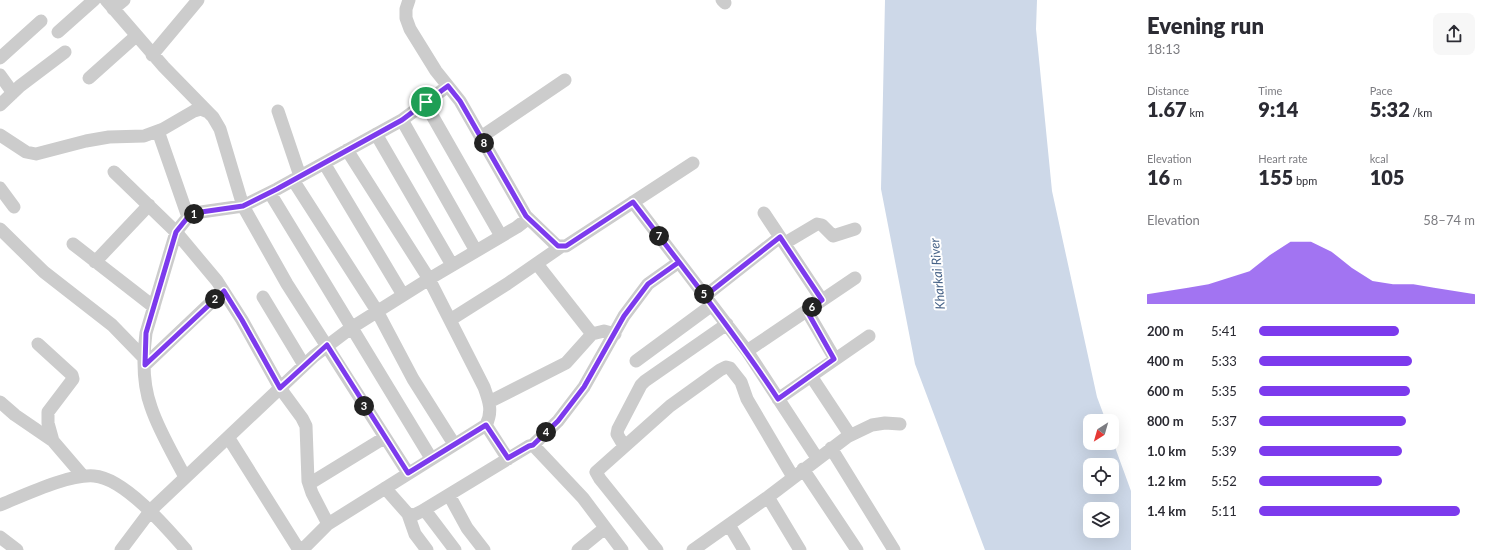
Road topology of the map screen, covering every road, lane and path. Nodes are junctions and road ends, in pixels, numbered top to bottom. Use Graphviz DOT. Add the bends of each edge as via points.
graph roads {
  1 [pos="94,0"];
  2 [pos="124,0"];
  3 [pos="198,0"];
  4 [pos="409,0"];
  5 [pos="110,4"];
  6 [pos="41,21"];
  7 [pos="58,32"];
  8 [pos="136,36"];
  9 [pos="65,52"];
  10 [pos="152,55"];
  11 [pos="0,58"];
  12 [pos="0,75"];
  13 [pos="89,78"];
  14 [pos="565,80"];
  15 [pos="448,86"];
  16 [pos="13,93"];
  17 [pos="426,102"];
  18 [pos="0,105"];
  19 [pos="278,111"];
  20 [pos="208,112"];
  21 [pos="402,120"];
  22 [pos="158,131"];
  23 [pos="376,134"];
  24 [pos="0,135"];
  25 [pos="481,137"];
  26 [pos="346,150"];
  27 [pos="324,163"];
  28 [pos="693,163"];
  29 [pos="114,172"];
  30 [pos="297,178"];
  31 [pos="0,188"];
  32 [pos="270,193"];
  33 [pos="633,202"];
  34 [pos="149,205"];
  35 [pos="243,206"];
  36 [pos="14,207"];
  37 [pos="764,213"];
  38 [pos="526,216"];
  39 [pos="188,217"];
  40 [pos="0,229"];
  41 [pos="855,229"];
  42 [pos="176,232"];
  43 [pos="501,236"];
  44 [pos="782,240"];
  45 [pos="73,244"];
  46 [pos="562,246"];
  47 [pos="476,251"];
  48 [pos="95,262"];
  49 [pos="679,262"];
  50 [pos="537,264"];
  51 [pos="452,265"];
  52 [pos="855,278"];
  53 [pos="429,279"];
  54 [pos="224,291"];
  55 [pos="403,295"];
  56 [pos="263,297"];
  57 [pos="708,300"];
  58 [pos="822,300"];
  59 [pos="154,307"];
  60 [pos="376,311"];
  61 [pos="807,311"];
  62 [pos="450,320"];
  63 [pos="727,324"];
  64 [pos="351,328"];
  65 [pos="592,334"];
  66 [pos="615,334"];
  67 [pos="869,336"];
  68 [pos="38,344"];
  69 [pos="327,345"];
  70 [pos="747,351"];
  71 [pos="834,359"];
  72 [pos="636,361"];
  73 [pos="145,362"];
  74 [pos="304,365"];
  75 [pos="811,376"];
  76 [pos="280,388"];
  77 [pos="778,399"];
  78 [pos="0,402"];
  79 [pos="489,402"];
  80 [pos="900,424"];
  81 [pos="486,425"];
  82 [pos="850,435"];
  83 [pos="228,437"];
  84 [pos="384,438"];
  85 [pos="53,441"];
  86 [pos="454,444"];
  87 [pos="533,445"];
  88 [pos="624,446"];
  89 [pos="831,448"];
  90 [pos="431,458"];
  91 [pos="508,458"];
  92 [pos="817,458"];
  93 [pos="408,473"];
  94 [pos="798,473"];
  95 [pos="83,476"];
  96 [pos="185,477"];
  97 [pos="309,484"];
  98 [pos="385,488"];
  99 [pos="449,495"];
  100 [pos="768,497"];
  101 [pos="0,505"];
  102 [pos="150,510"];
  103 [pos="422,512"];
  104 [pos="408,514"];
  105 [pos="328,524"];
  106 [pos="729,525"];
  107 [pos="605,528"];
  108 [pos="0,537"];
  109 [pos="617,548"];
  110 [pos="17,550"];
  111 [pos="121,550"];
  112 [pos="186,550"];
  113 [pos="301,550"];
  114 [pos="427,550"];
  115 [pos="455,550"];
  116 [pos="484,550"];
  117 [pos="578,550"];
  118 [pos="657,550"];
  119 [pos="693,550"];
  120 [pos="744,550"];
  121 [pos="800,550"];
  122 [pos="857,550"];
  123 [pos="894,550"];
  1 -- 7 [label="street"];
  2 -- 5 [label="street"];
  3 -- 10 [label="street"];
  4 -- 15 [label="street" via="406,9 407,24"];
  5 -- 8 [label="street"];
  6 -- 11 [label="street"];
  8 -- 10 [label="street"];
  8 -- 13 [label="street"];
  9 -- 16 [label="street"];
  10 -- 20 [label="street"];
  12 -- 16 [label="street"];
  14 -- 25 [label="street"];
  15 -- 17 [label="street"];
  15 -- 25 [label="street"];
  16 -- 18 [label="street"];
  17 -- 21 [label="street"];
  17 -- 43 [label="street"];
  19 -- 30 [label="street"];
  20 -- 22 [label="street" via="201,109 194,111"];
  20 -- 35 [label="street" via="220,129"];
  21 -- 23 [label="street"];
  21 -- 47 [label="street"];
  22 -- 24 [label="street" via="144,136 108,137 86,141 36,154 26,152"];
  22 -- 39 [label="street"];
  23 -- 26 [label="street"];
  23 -- 51 [label="street"];
  25 -- 38 [label="street"];
  26 -- 27 [label="street"];
  26 -- 53 [label="street"];
  27 -- 30 [label="street"];
  27 -- 55 [label="street"];
  28 -- 33 [label="street"];
  29 -- 34 [label="street"];
  30 -- 32 [label="street"];
  30 -- 60 [label="street"];
  31 -- 36 [label="street"];
  32 -- 35 [label="street"];
  32 -- 64 [label="street"];
  33 -- 46 [label="street"];
  33 -- 49 [label="street"];
  34 -- 42 [label="street"];
  34 -- 48 [label="street"];
  35 -- 39 [label="street" via="201,212"];
  35 -- 69 [label="street" via="287,284"];
  37 -- 44 [label="street"];
  38 -- 43 [label="street" via="526,220"];
  38 -- 46 [label="street" via="551,241"];
  39 -- 42 [label="street"];
  40 -- 73 [label="street" via="44,272 112,325"];
  41 -- 44 [label="street" via="833,236 822,225 817,224"];
  42 -- 54 [label="street"];
  42 -- 59 [label="street"];
  43 -- 47 [label="street"];
  44 -- 57 [label="street"];
  44 -- 58 [label="street"];
  45 -- 48 [label="street"];
  46 -- 50 [label="street"];
  47 -- 51 [label="street"];
  48 -- 59 [label="street"];
  49 -- 57 [label="street"];
  49 -- 66 [label="street" via="648,284 624,316"];
  50 -- 62 [label="street"];
  50 -- 65 [label="street"];
  51 -- 53 [label="street"];
  52 -- 58 [label="street"];
  53 -- 55 [label="street"];
  53 -- 62 [label="street"];
  54 -- 73 [label="street"];
  54 -- 76 [label="street"];
  55 -- 60 [label="street"];
  56 -- 74 [label="street"];
  57 -- 63 [label="street"];
  57 -- 72 [label="street"];
  58 -- 61 [label="street"];
  59 -- 73 [label="street" via="146,333"];
  60 -- 64 [label="street"];
  60 -- 86 [label="street"];
  61 -- 70 [label="street"];
  61 -- 71 [label="street"];
  62 -- 79 [label="street"];
  63 -- 70 [label="street"];
  63 -- 88 [label="street" via="641,385 618,429 617,434"];
  64 -- 69 [label="street"];
  64 -- 90 [label="street"];
  65 -- 66 [label="street" via="604,331"];
  65 -- 79 [label="street" via="566,364"];
  66 -- 87 [label="street" via="576,399"];
  67 -- 71 [label="street"];
  68 -- 85 [label="street" via="72,375 73,379 48,412"];
  69 -- 74 [label="street"];
  69 -- 84 [label="street"];
  70 -- 77 [label="street"];
  71 -- 75 [label="street"];
  73 -- 96 [label="street" via="151,408"];
  74 -- 76 [label="street"];
  75 -- 77 [label="street"];
  75 -- 82 [label="street"];
  76 -- 83 [label="street"];
  76 -- 97 [label="street" via="305,422"];
  77 -- 92 [label="street"];
  78 -- 85 [label="street"];
  79 -- 81 [label="street" via="490,416"];
  80 -- 82 [label="street" via="872,425"];
  81 -- 86 [label="street"];
  81 -- 91 [label="street"];
  82 -- 89 [label="street"];
  83 -- 96 [label="street"];
  83 -- 113 [label="street"];
  84 -- 93 [label="street"];
  84 -- 97 [label="street"];
  85 -- 95 [label="street"];
  86 -- 90 [label="street"];
  87 -- 91 [label="street"];
  87 -- 107 [label="street" via="580,494"];
  88 -- 94 [label="street" via="670,406 726,367 730,368 741,382 747,399"];
  88 -- 118 [label="street" via="598,469 597,475"];
  89 -- 92 [label="street"];
  89 -- 123 [label="street"];
  90 -- 93 [label="street"];
  91 -- 99 [label="street"];
  92 -- 94 [label="street"];
  93 -- 98 [label="street"];
  94 -- 100 [label="street"];
  94 -- 122 [label="street"];
  95 -- 101 [label="street"];
  95 -- 102 [label="street" via="108,480"];
  96 -- 102 [label="street"];
  97 -- 105 [label="street"];
  98 -- 104 [label="street"];
  98 -- 105 [label="street"];
  99 -- 103 [label="street"];
  99 -- 116 [label="street"];
  100 -- 106 [label="street"];
  100 -- 121 [label="street"];
  102 -- 111 [label="street"];
  102 -- 112 [label="street"];
  103 -- 104 [label="street"];
  103 -- 115 [label="street" via="427,513"];
  104 -- 114 [label="street" via="415,534"];
  105 -- 113 [label="street"];
  106 -- 119 [label="street"];
  106 -- 120 [label="street"];
  107 -- 109 [label="street"];
  107 -- 117 [label="street"];
  108 -- 110 [label="street"];
}
